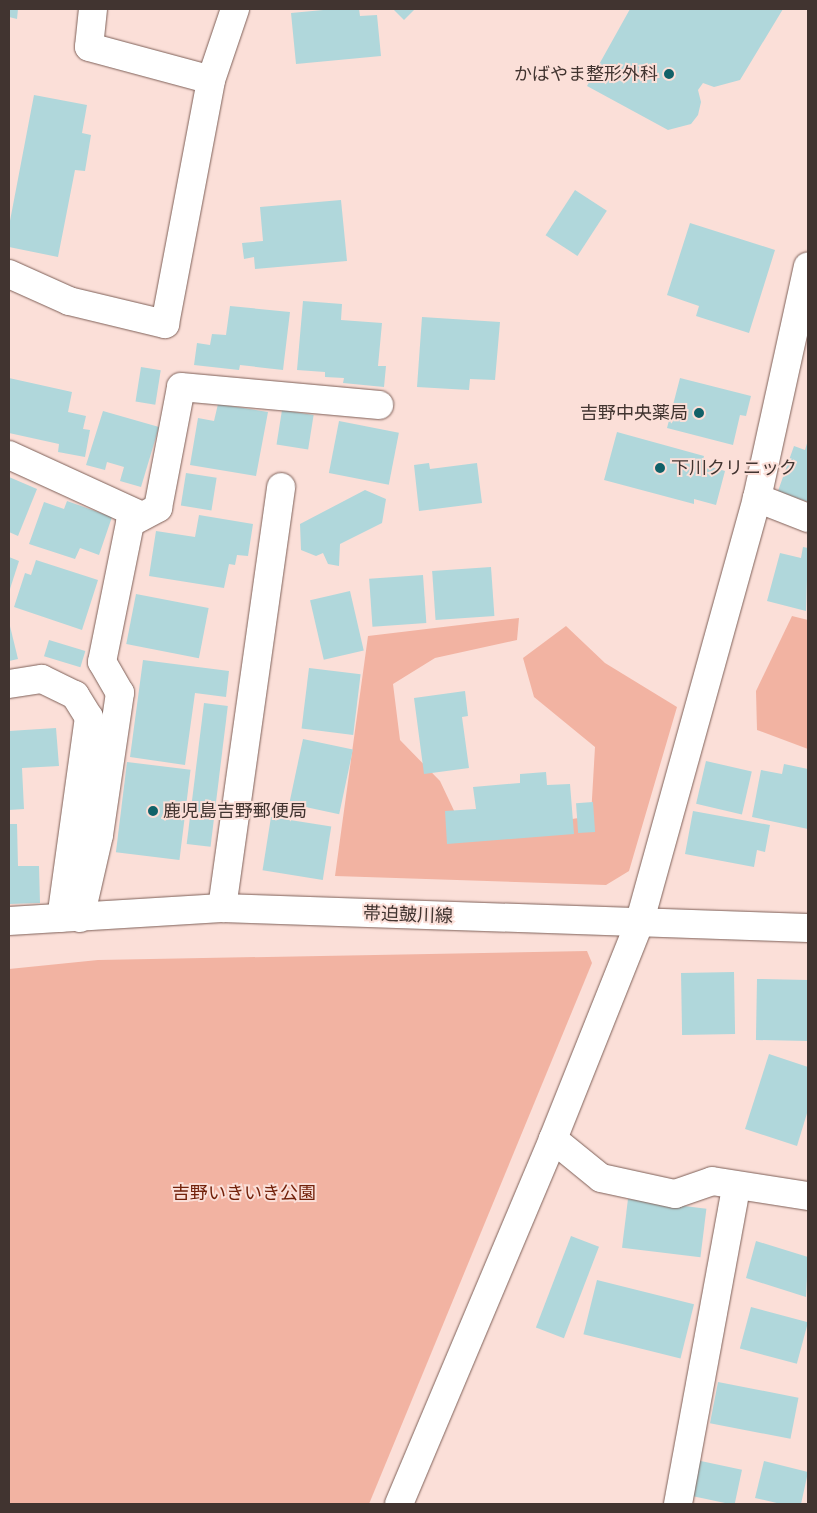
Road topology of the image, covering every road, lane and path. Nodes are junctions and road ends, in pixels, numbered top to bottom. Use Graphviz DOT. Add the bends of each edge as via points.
graph roads {
  1 [pos="93,9"];
  2 [pos="234,9"];
  3 [pos="211,80"];
  4 [pos="808,267"];
  5 [pos="9,274"];
  6 [pos="379,405"];
  7 [pos="9,456"];
  8 [pos="281,487"];
  9 [pos="758,498"];
  10 [pos="142,516"];
  11 [pos="808,518"];
  12 [pos="9,684"];
  13 [pos="222,908"];
  14 [pos="70,918"];
  15 [pos="9,921"];
  16 [pos="639,924"];
  17 [pos="808,928"];
  18 [pos="553,1139"];
  19 [pos="736,1187"];
  20 [pos="808,1196"];
  21 [pos="399,1504"];
  22 [pos="678,1504"];
  1 -- 3 [label="street" via="89,47"];
  2 -- 3 [label="street"];
  3 -- 5 [label="street" via="165,324 70,301"];
  4 -- 9 [label="street"];
  6 -- 10 [label="street" via="181,387 158,508"];
  7 -- 10 [label="street"];
  8 -- 13 [label="street"];
  9 -- 11 [label="street"];
  9 -- 16 [label="street"];
  10 -- 14 [label="street" via="130,523 102,662 120,693 99,835"];
  12 -- 14 [label="street" via="42,679 75,696 89,717"];
  13 -- 14 [label="street, 帯迫皷川線"];
  13 -- 16 [label="street, 帯迫皷川線"];
  14 -- 15 [label="street, 帯迫皷川線"];
  16 -- 17 [label="street, 帯迫皷川線"];
  16 -- 18 [label="street"];
  18 -- 19 [label="street" via="601,1178 675,1194 712,1181"];
  18 -- 21 [label="street"];
  19 -- 20 [label="street"];
  19 -- 22 [label="street"];
}
